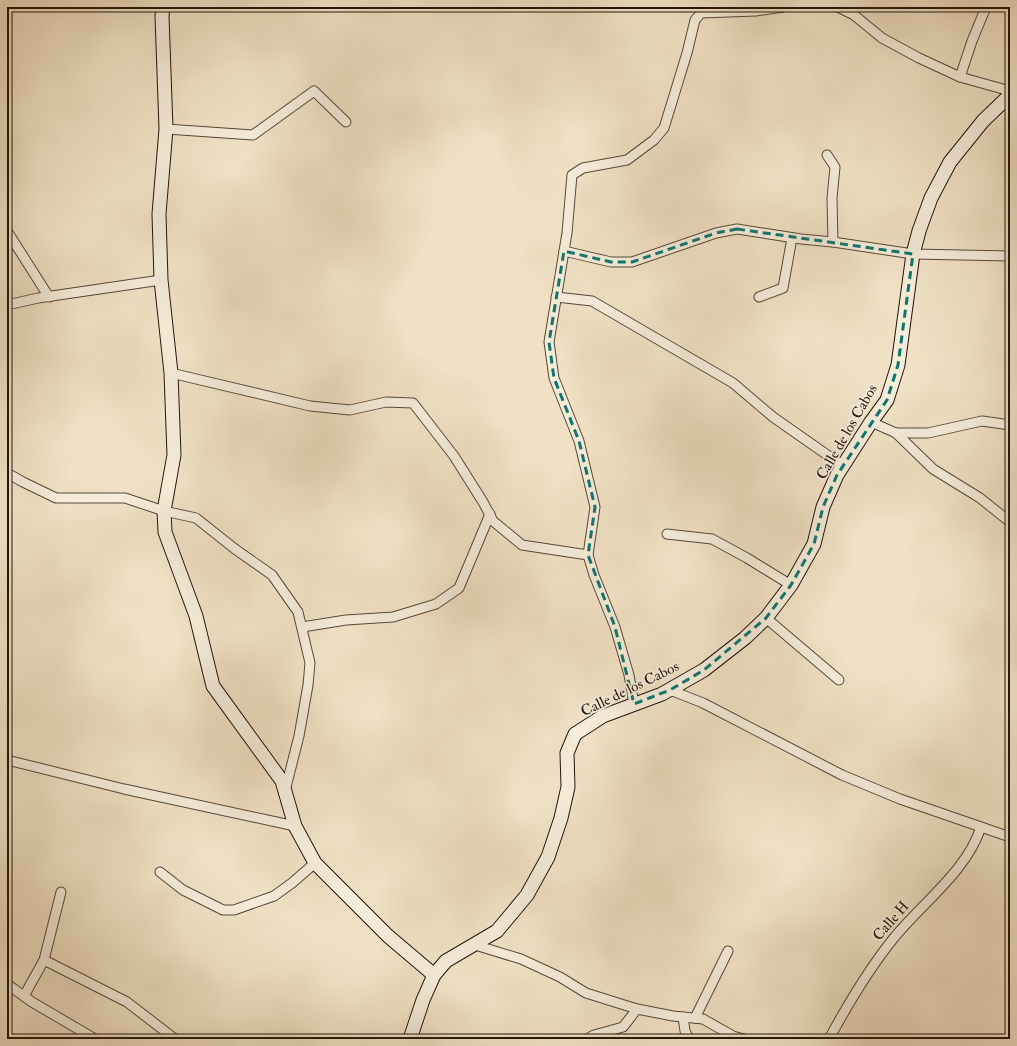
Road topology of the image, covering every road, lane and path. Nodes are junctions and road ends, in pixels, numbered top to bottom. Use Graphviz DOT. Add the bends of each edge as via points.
graph roads {
  1 [pos="163,7"];
  2 [pos="783,7"];
  3 [pos="838,7"];
  4 [pos="986,7"];
  5 [pos="960,77"];
  6 [pos="1010,91"];
  7 [pos="1010,95"];
  8 [pos="346,122"];
  9 [pos="166,129"];
  10 [pos="827,155"];
  11 [pos="7,231"];
  12 [pos="792,238"];
  13 [pos="833,242"];
  14 [pos="564,252"];
  15 [pos="913,254"];
  16 [pos="1010,256"];
  17 [pos="161,280"];
  18 [pos="49,297"];
  19 [pos="556,297"];
  20 [pos="759,297"];
  21 [pos="7,305"];
  22 [pos="171,373"];
  23 [pos="871,422"];
  24 [pos="1010,424"];
  25 [pos="896,433"];
  26 [pos="843,466"];
  27 [pos="7,473"];
  28 [pos="164,511"];
  29 [pos="490,514"];
  30 [pos="1010,522"];
  31 [pos="667,534"];
  32 [pos="588,555"];
  33 [pos="791,585"];
  34 [pos="766,618"];
  35 [pos="302,627"];
  36 [pos="839,680"];
  37 [pos="670,690"];
  38 [pos="634,704"];
  39 [pos="7,760"];
  40 [pos="285,792"];
  41 [pos="295,826"];
  42 [pos="981,827"];
  43 [pos="1009,834"];
  44 [pos="315,863"];
  45 [pos="160,872"];
  46 [pos="61,892"];
  47 [pos="475,945"];
  48 [pos="728,951"];
  49 [pos="44,960"];
  50 [pos="434,975"];
  51 [pos="7,984"];
  52 [pos="24,996"];
  53 [pos="637,1009"];
  54 [pos="683,1017"];
  55 [pos="695,1018"];
  56 [pos="95,1039"];
  57 [pos="175,1039"];
  58 [pos="410,1039"];
  59 [pos="587,1039"];
  60 [pos="689,1039"];
  61 [pos="744,1039"];
  62 [pos="829,1039"];
  1 -- 9 [label="street"];
  2 -- 14 [label="street" via="756,11 701,13 695,20 664,128 654,140 627,160 583,168 572,175"];
  3 -- 5 [label="street" via="854,15 882,38"];
  4 -- 5 [label="street"];
  5 -- 6 [label="street"];
  7 -- 15 [label="street, Calle de los Cabos" via="984,121 950,162 931,198"];
  8 -- 9 [label="street" via="314,91 253,135"];
  9 -- 17 [label="street" via="159,214"];
  10 -- 13 [label="street" via="835,167 832,198"];
  11 -- 18 [label="street"];
  12 -- 13 [label="street"];
  12 -- 14 [label="street" via="737,229 716,233 632,262 611,262"];
  12 -- 20 [label="street" via="782,288"];
  13 -- 15 [label="street"];
  14 -- 19 [label="street"];
  15 -- 16 [label="street"];
  15 -- 23 [label="street, Calle de los Cabos" via="898,365 887,400"];
  17 -- 18 [label="street"];
  17 -- 22 [label="street"];
  18 -- 21 [label="street"];
  19 -- 26 [label="street" via="592,301 733,383 773,417"];
  19 -- 32 [label="street" via="549,342 554,378 579,441 595,507"];
  22 -- 28 [label="street" via="174,454"];
  22 -- 29 [label="street" via="310,406 350,410 386,402 413,403 454,456"];
  23 -- 25 [label="street"];
  23 -- 26 [label="street, Calle de los Cabos"];
  24 -- 25 [label="street" via="982,421 928,433"];
  25 -- 30 [label="street" via="933,469 980,498"];
  26 -- 33 [label="street, Calle de los Cabos" via="823,507 814,544"];
  27 -- 28 [label="street" via="56,498 125,498"];
  28 -- 35 [label="street" via="196,518 272,575 298,612"];
  28 -- 40 [label="street" via="165,532 196,616 213,686 282,781"];
  29 -- 32 [label="street" via="493,521 522,545"];
  29 -- 35 [label="street" via="458,588 436,604 393,617 346,620"];
  31 -- 33 [label="street" via="712,539"];
  32 -- 38 [label="street" via="615,627 629,675"];
  33 -- 34 [label="street, Calle de los Cabos"];
  34 -- 36 [label="street"];
  34 -- 37 [label="street, Calle de los Cabos" via="704,670"];
  35 -- 40 [label="street" via="310,663 299,736"];
  37 -- 38 [label="street, Calle de los Cabos"];
  37 -- 42 [label="street" via="703,703 842,775 900,799"];
  38 -- 47 [label="street, Calle de los Cabos" via="603,716 575,734 567,753 568,787 548,857 527,895 497,931"];
  39 -- 41 [label="street" via="132,791"];
  40 -- 41 [label="street"];
  41 -- 44 [label="street"];
  42 -- 43 [label="street"];
  42 -- 62 [label="street, Calle H" via="966,859 894,938 864,977"];
  44 -- 45 [label="street" via="274,896 234,910 223,910 182,890"];
  44 -- 50 [label="street" via="388,936"];
  46 -- 49 [label="street"];
  47 -- 50 [label="street, Calle de los Cabos" via="446,961"];
  47 -- 53 [label="street" via="521,959 560,977 586,993"];
  48 -- 55 [label="street"];
  49 -- 52 [label="street"];
  49 -- 57 [label="street" via="127,1002"];
  50 -- 58 [label="street, Calle de los Cabos"];
  51 -- 52 [label="street"];
  52 -- 56 [label="street"];
  53 -- 54 [label="street"];
  53 -- 59 [label="street" via="623,1027 594,1034"];
  54 -- 55 [label="street"];
  54 -- 60 [label="street"];
  55 -- 61 [label="street" via="703,1019 733,1036"];
}
